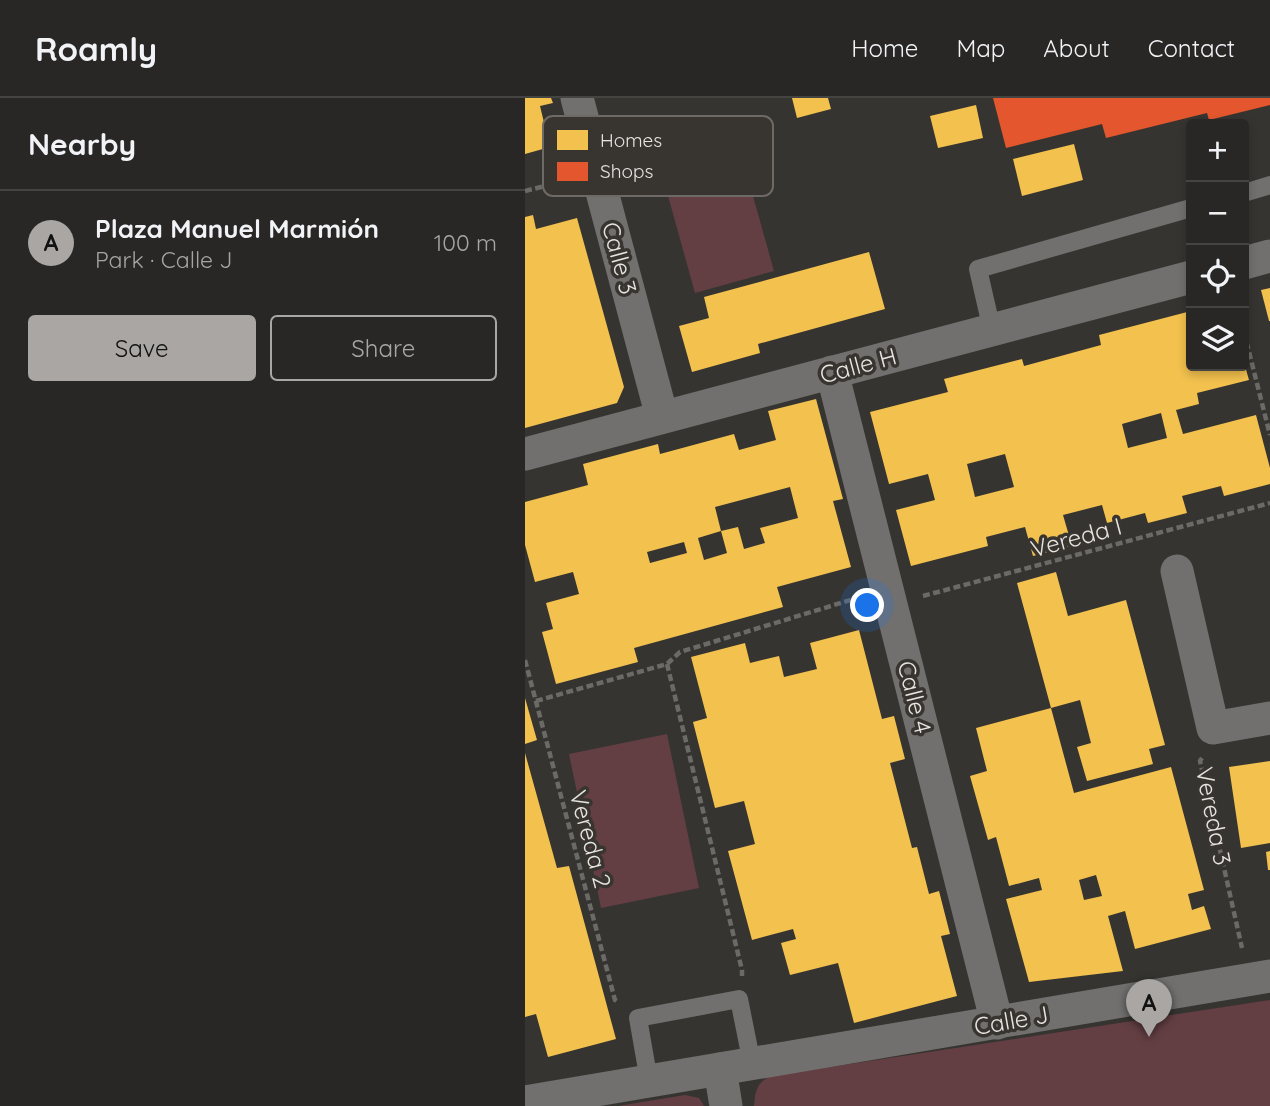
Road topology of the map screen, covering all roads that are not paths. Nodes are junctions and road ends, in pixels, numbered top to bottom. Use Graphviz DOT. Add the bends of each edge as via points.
graph roads {
  1 [pos="577,98"];
  2 [pos="582,116"];
  3 [pos="1270,185"];
  4 [pos="1249,191"];
  5 [pos="603,196"];
  6 [pos="1186,209"];
  7 [pos="1270,256"];
  8 [pos="1249,262"];
  9 [pos="1186,278"];
  10 [pos="992,330"];
  11 [pos="832,372"];
  12 [pos="662,417"];
  13 [pos="525,454"];
  14 [pos="1177,571"];
  15 [pos="1270,718"];
  16 [pos="1260,978"];
  17 [pos="997,1023"];
  18 [pos="736,1067"];
  19 [pos="649,1081"];
  20 [pos="525,1102"];
  21 [pos="726,1106"];
  1 -- 2 [label="street, Calle 3"];
  3 -- 4 [label="lane"];
  5 -- 12 [label="street, Calle 3"];
  6 -- 10 [label="lane" via="978,270"];
  7 -- 8 [label="street"];
  9 -- 10 [label="street, Calle H"];
  10 -- 11 [label="street, Calle H"];
  11 -- 12 [label="street, Calle H"];
  11 -- 17 [label="street, Calle 4"];
  12 -- 13 [label="street, Calle H"];
  14 -- 15 [label="street" via="1213,728"];
  16 -- 17 [label="street, Calle J"];
  17 -- 18 [label="street, Calle J"];
  18 -- 19 [label="street, Calle J"];
  18 -- 19 [label="lane" via="739,999 638,1018"];
  18 -- 21 [label="street"];
  19 -- 20 [label="street, Calle J"];
}
